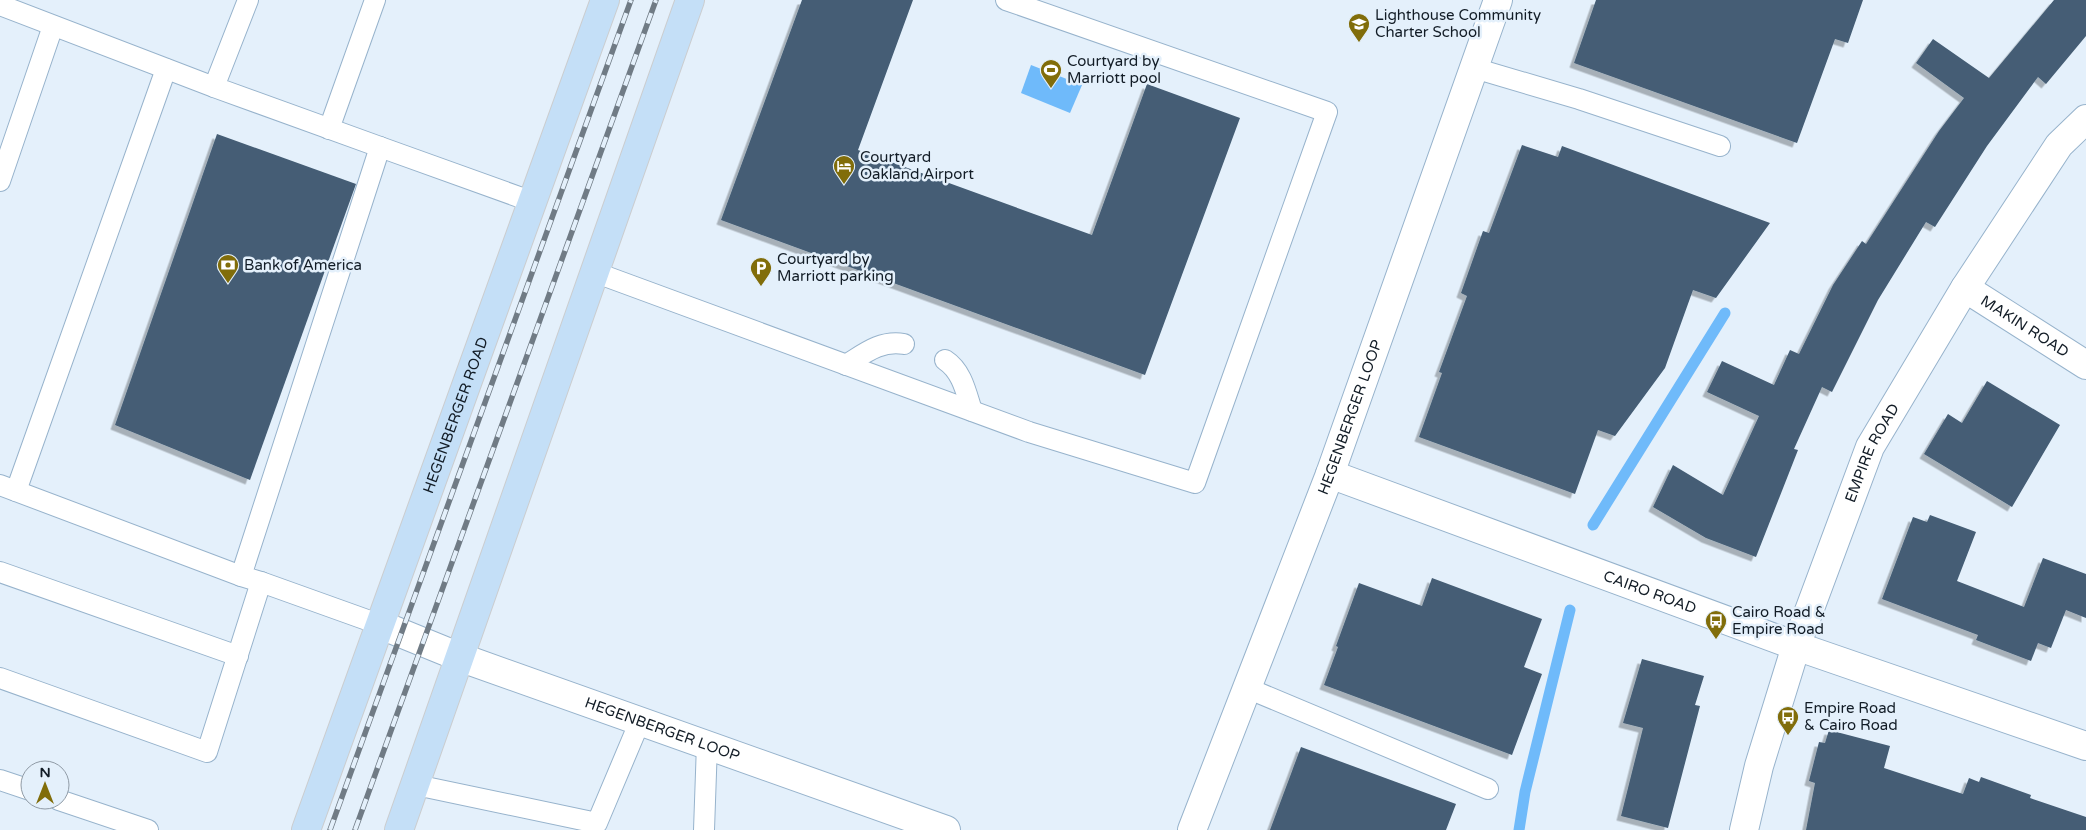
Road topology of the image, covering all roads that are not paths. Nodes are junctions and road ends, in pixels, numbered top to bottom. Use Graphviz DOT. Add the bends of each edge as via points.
graph roads {
  1 [pos="248,0"];
  2 [pos="375,0"];
  3 [pos="605,0"];
  4 [pos="690,0"];
  5 [pos="1006,0"];
  6 [pos="1498,0"];
  7 [pos="0,5"];
  8 [pos="53,26"];
  9 [pos="1474,68"];
  10 [pos="166,69"];
  11 [pos="214,88"];
  12 [pos="2086,119"];
  13 [pos="329,128"];
  14 [pos="1720,146"];
  15 [pos="380,147"];
  16 [pos="0,181"];
  17 [pos="533,202"];
  18 [pos="594,272"];
  19 [pos="1965,288"];
  20 [pos="904,344"];
  21 [pos="945,360"];
  22 [pos="846,364"];
  23 [pos="2086,364"];
  24 [pos="972,411"];
  25 [pos="1330,474"];
  26 [pos="8,488"];
  27 [pos="0,572"];
  28 [pos="241,576"];
  29 [pos="261,582"];
  30 [pos="381,625"];
  31 [pos="1796,646"];
  32 [pos="238,656"];
  33 [pos="462,658"];
  34 [pos="0,678"];
  35 [pos="1247,688"];
  36 [pos="640,721"];
  37 [pos="707,744"];
  38 [pos="2086,746"];
  39 [pos="0,780"];
  40 [pos="416,785"];
  41 [pos="20,787"];
  42 [pos="1488,789"];
  43 [pos="70,804"];
  44 [pos="148,830"];
  45 [pos="306,830"];
  46 [pos="399,830"];
  47 [pos="704,830"];
  48 [pos="946,830"];
  49 [pos="1192,830"];
  50 [pos="1744,830"];
  1 -- 11 [label="lane"];
  2 -- 13 [label="lane"];
  3 -- 17 [label="main road, HEGENBERGER ROAD"];
  4 -- 18 [label="main road"];
  5 -- 24 [label="lane" via="1327,112 1195,483"];
  6 -- 9 [label="street, HEGENBERGER LOOP"];
  7 -- 8 [label="lane"];
  8 -- 10 [label="lane"];
  8 -- 16 [label="lane"];
  9 -- 14 [label="lane"];
  9 -- 25 [label="street, HEGENBERGER LOOP"];
  10 -- 11 [label="lane"];
  10 -- 26 [label="lane"];
  11 -- 13 [label="lane"];
  12 -- 19 [label="street, EMPIRE ROAD" via="2059,145"];
  13 -- 15 [label="lane"];
  15 -- 17 [label="lane"];
  15 -- 28 [label="lane"];
  17 -- 30 [label="main road, HEGENBERGER ROAD"];
  18 -- 22 [label="lane"];
  18 -- 33 [label="main road"];
  19 -- 23 [label="street, MAKIN ROAD"];
  19 -- 31 [label="street, EMPIRE ROAD" via="1870,447"];
  20 -- 22 [label="lane" via="892,342 877,346"];
  21 -- 24 [label="lane" via="954,366 963,382"];
  22 -- 24 [label="lane"];
  25 -- 31 [label="street, CAIRO ROAD"];
  25 -- 35 [label="street, HEGENBERGER LOOP"];
  26 -- 28 [label="lane"];
  27 -- 32 [label="lane"];
  28 -- 29 [label="lane"];
  29 -- 30 [label="lane"];
  29 -- 32 [label="lane"];
  30 -- 33 [label="street, HEGENBERGER LOOP"];
  30 -- 45 [label="main road, HEGENBERGER ROAD"];
  31 -- 38 [label="street, CAIRO ROAD"];
  31 -- 50 [label="street, EMPIRE ROAD" via="1759,766"];
  32 -- 34 [label="lane" via="207,752"];
  33 -- 36 [label="street, HEGENBERGER LOOP"];
  33 -- 40 [label="main road"];
  35 -- 42 [label="lane"];
  35 -- 49 [label="street, HEGENBERGER LOOP"];
  36 -- 37 [label="street, HEGENBERGER LOOP"];
  36 -- 40 [label="lane" via="597,823"];
  37 -- 47 [label="lane"];
  37 -- 48 [label="street, HEGENBERGER LOOP"];
  39 -- 41 [label="lane"];
  40 -- 46 [label="main road"];
  43 -- 44 [label="lane"];
}
